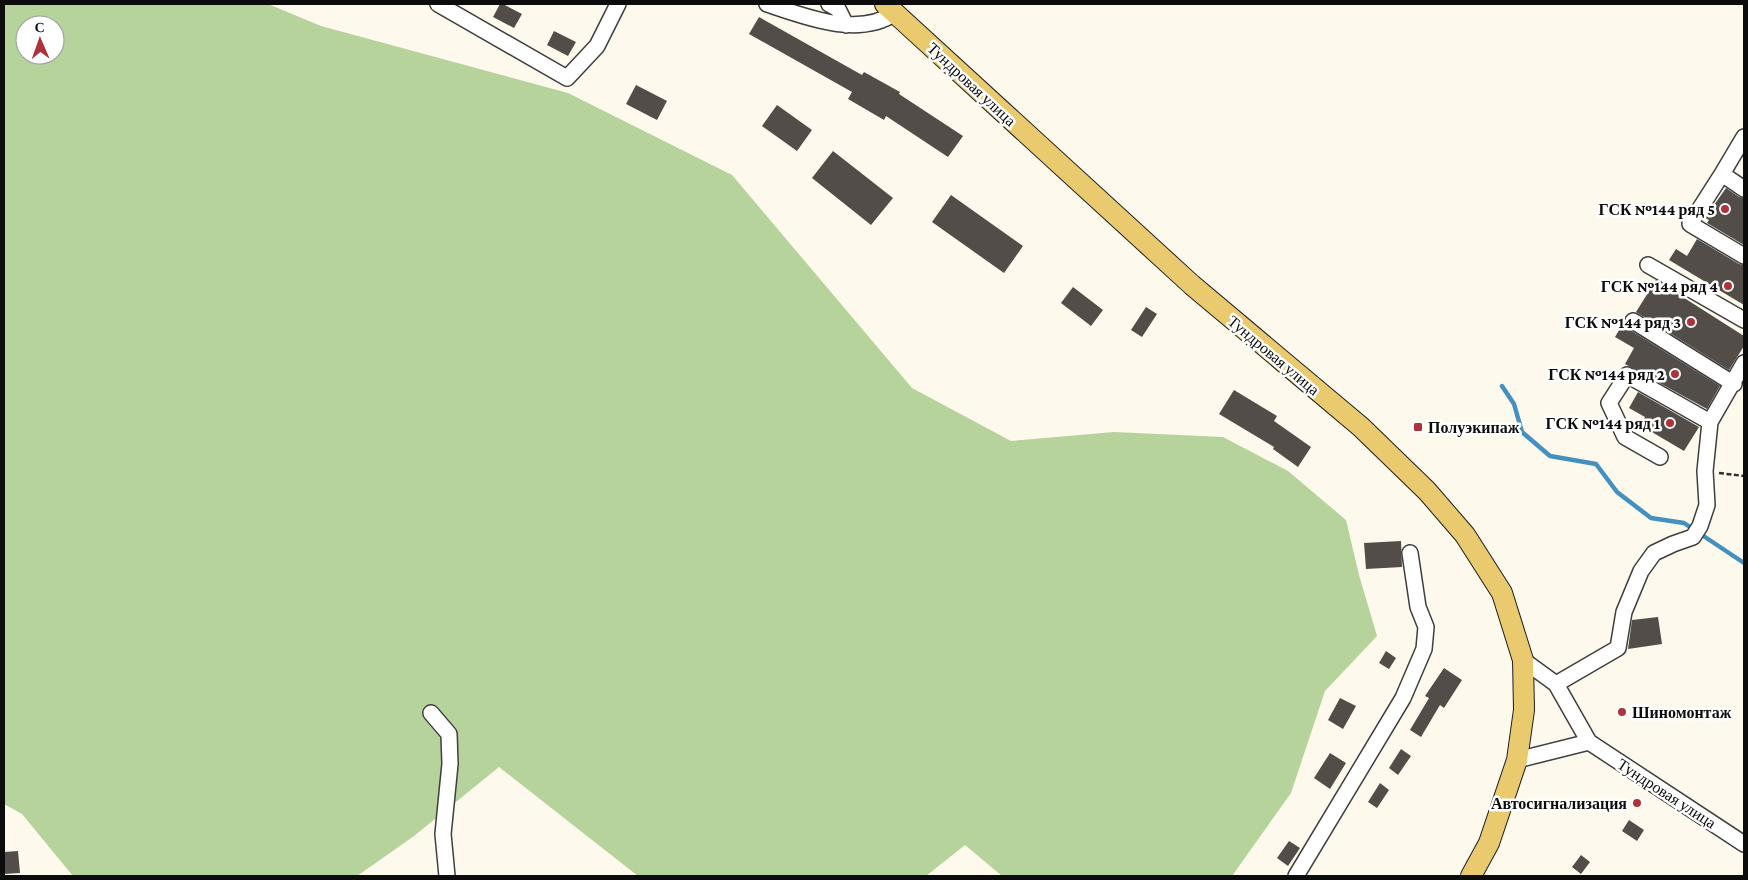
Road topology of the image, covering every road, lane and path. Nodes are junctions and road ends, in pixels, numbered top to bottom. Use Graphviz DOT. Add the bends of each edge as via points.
graph roads {
  1 [pos="438,4"];
  2 [pos="618,4"];
  3 [pos="767,4"];
  4 [pos="829,4"];
  5 [pos="890,8"];
  6 [pos="846,25"];
  7 [pos="1744,136"];
  8 [pos="1722,174"];
  9 [pos="1744,189"];
  10 [pos="1744,256"];
  11 [pos="1648,265"];
  12 [pos="1744,320"];
  13 [pos="1633,321"];
  14 [pos="1744,363"];
  15 [pos="1734,384"];
  16 [pos="1710,422"];
  17 [pos="1660,457"];
  18 [pos="1705,471"];
  19 [pos="1744,476"];
  20 [pos="1410,552"];
  21 [pos="1523,660"];
  22 [pos="1556,684"];
  23 [pos="431,713"];
  24 [pos="1589,742"];
  25 [pos="1518,760"];
  26 [pos="1744,844"];
  27 [pos="447,876"];
  28 [pos="1296,876"];
  29 [pos="1471,876"];
  1 -- 2 [label="street" via="568,78 597,46"];
  3 -- 6 [label="street, Тундровая улица"];
  4 -- 6 [label="street" via="838,9"];
  5 -- 6 [label="street, Тундровая улица" via="884,21"];
  5 -- 21 [label="main road, Тундровая улица" via="1192,285 1360,427 1427,491 1465,535 1502,593"];
  7 -- 8 [label="street"];
  8 -- 9 [label="street"];
  8 -- 10 [label="street" via="1690,224"];
  11 -- 12 [label="street"];
  13 -- 15 [label="street"];
  14 -- 15 [label="street"];
  15 -- 16 [label="street"];
  16 -- 17 [label="street" via="1627,375 1609,403 1625,437"];
  16 -- 18 [label="street"];
  18 -- 19 [label="path"];
  18 -- 22 [label="street" via="1707,506 1696,531 1654,553 1641,571 1624,612 1618,648"];
  20 -- 28 [label="street" via="1418,607 1426,627 1424,649 1403,698"];
  21 -- 22 [label="street, Тундровая улица"];
  21 -- 25 [label="main road" via="1524,710"];
  22 -- 24 [label="street, Тундровая улица"];
  23 -- 27 [label="street" via="449,734 450,764 443,834"];
  24 -- 25 [label="street"];
  24 -- 26 [label="street, Тундровая улица"];
  25 -- 29 [label="main road" via="1490,843"];
}
